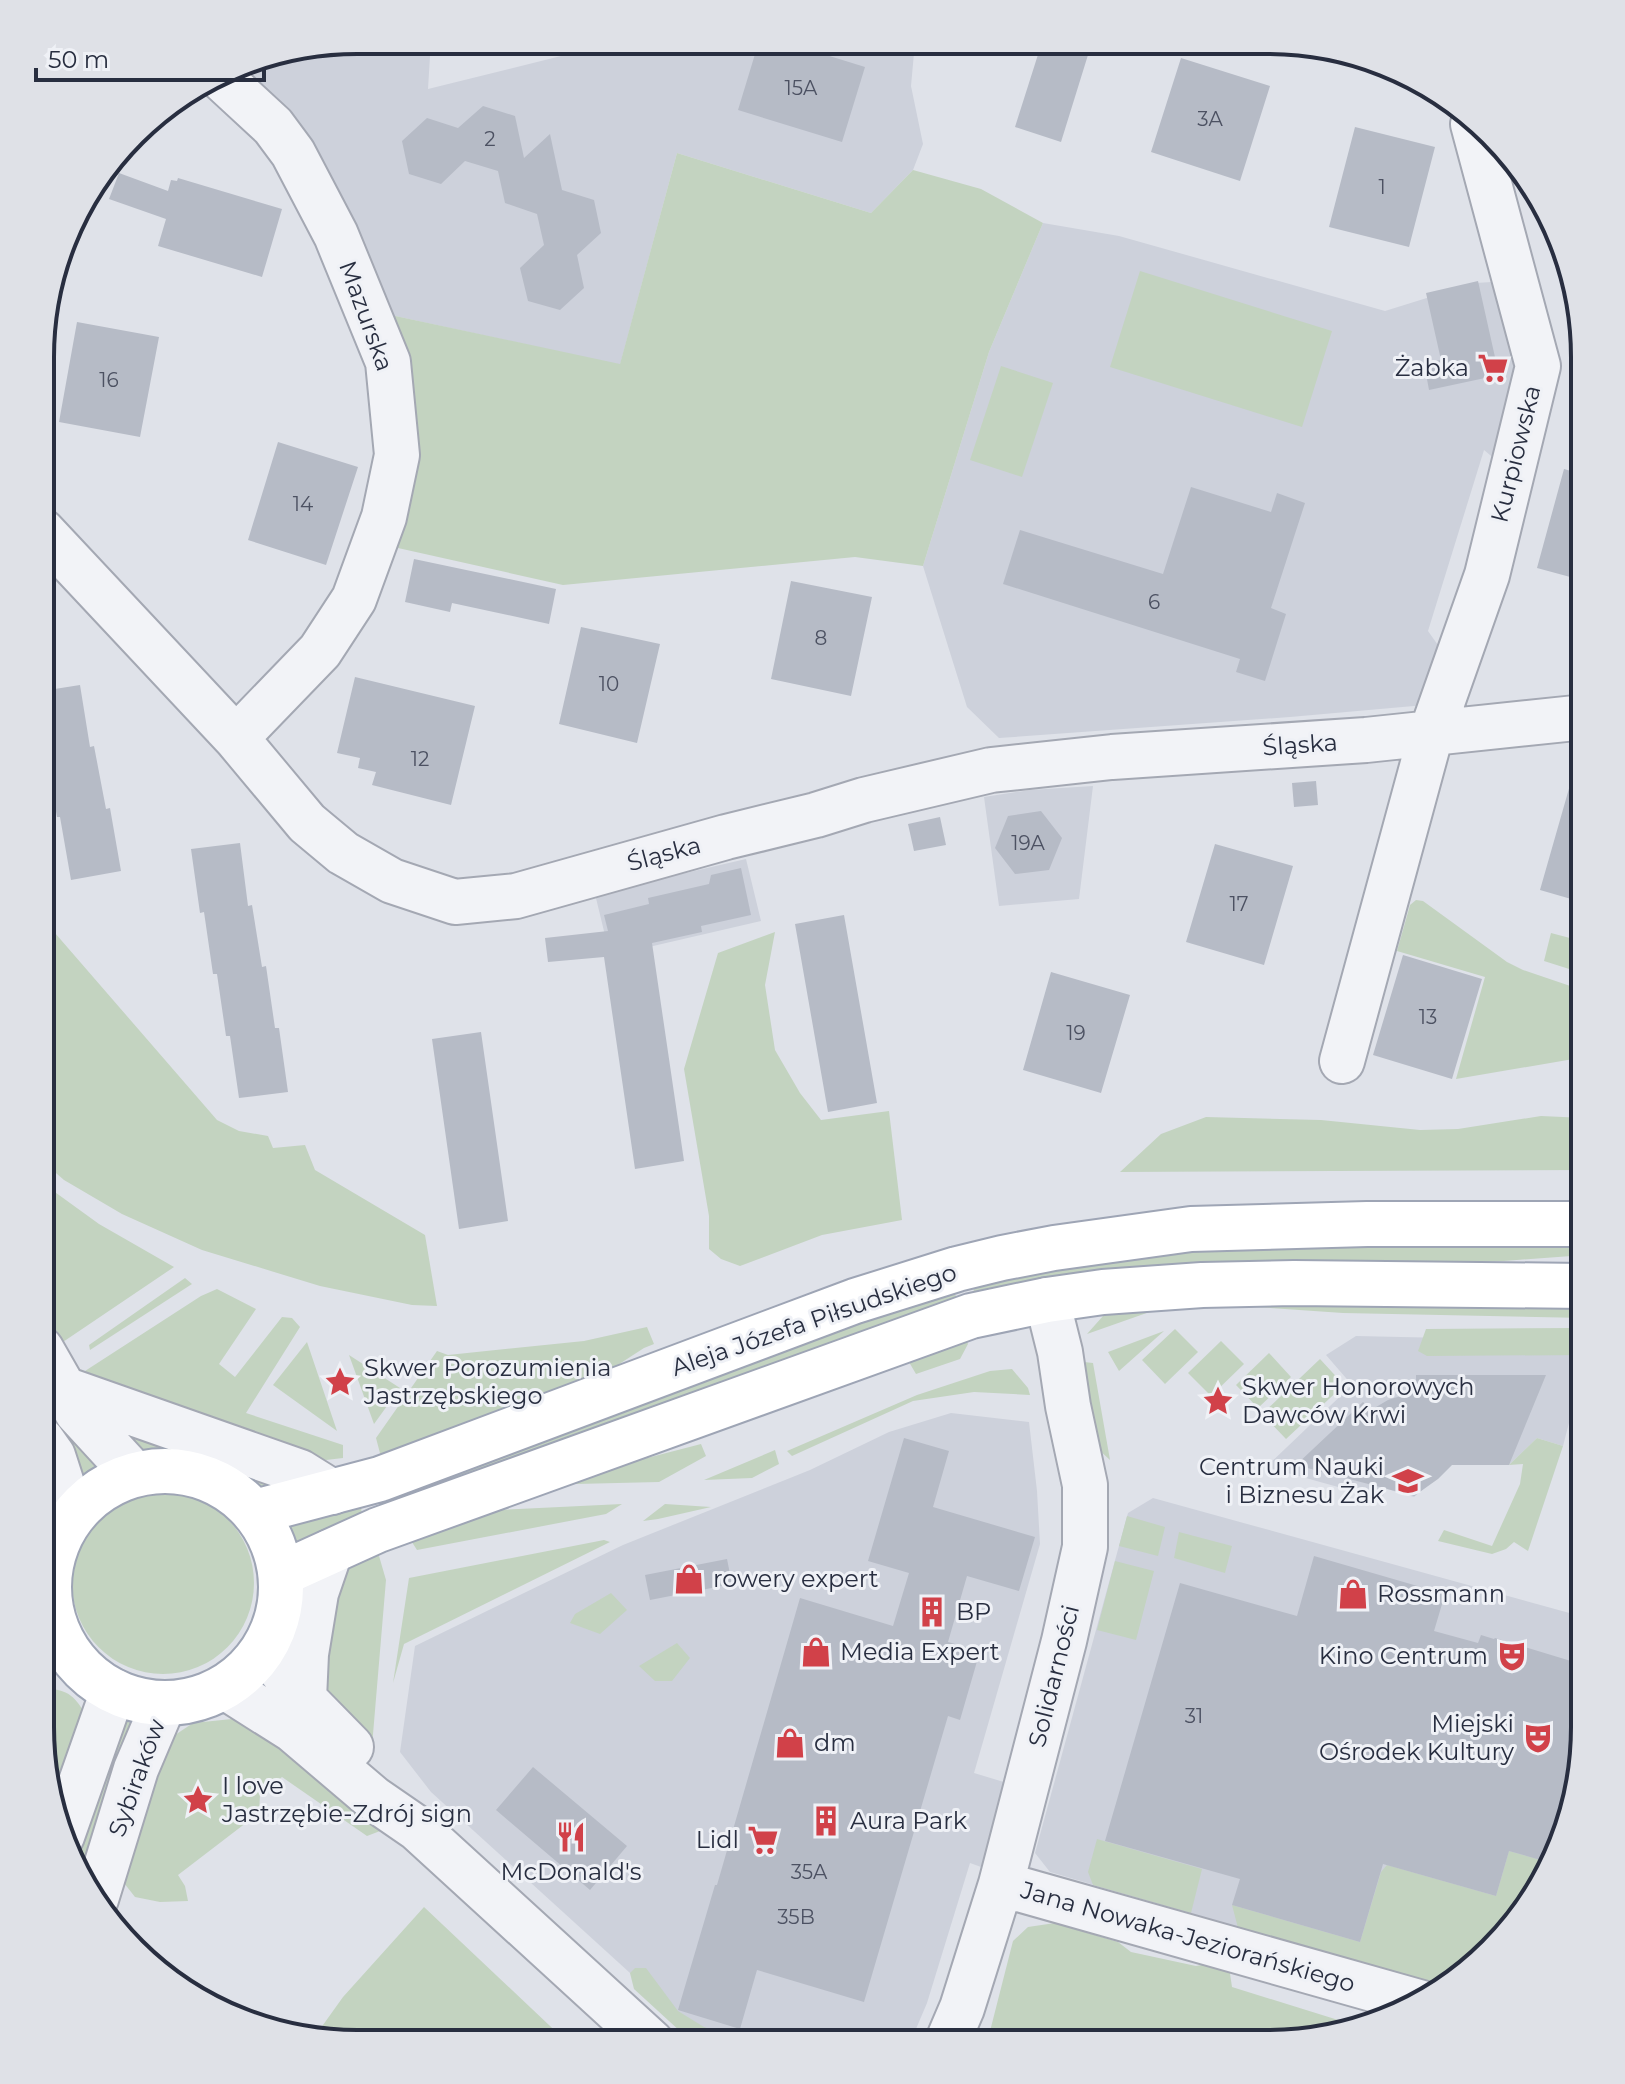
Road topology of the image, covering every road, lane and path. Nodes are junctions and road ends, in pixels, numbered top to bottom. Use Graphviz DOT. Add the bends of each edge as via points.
graph roads {
  1 [pos="227,83"];
  2 [pos="1477,138"];
  3 [pos="54,544"];
  4 [pos="1571,719"];
  5 [pos="1431,734"];
  6 [pos="236,738"];
  7 [pos="1342,1061"];
  8 [pos="1571,1224"];
  9 [pos="1571,1286"];
  10 [pos="1047,1300"];
  11 [pos="54,1372"];
  12 [pos="64,1389"];
  13 [pos="54,1459"];
  14 [pos="134,1474"];
  15 [pos="332,1492"];
  16 [pos="255,1512"];
  17 [pos="72,1515"];
  18 [pos="330,1552"];
  19 [pos="54,1553"];
  20 [pos="281,1574"];
  21 [pos="54,1624"];
  22 [pos="264,1649"];
  23 [pos="55,1662"];
  24 [pos="225,1687"];
  25 [pos="113,1691"];
  26 [pos="304,1699"];
  27 [pos="164,1703"];
  28 [pos="64,1804"];
  29 [pos="418,1829"];
  30 [pos="1001,1884"];
  31 [pos="100,1886"];
  32 [pos="1404,1998"];
  33 [pos="638,2030"];
  34 [pos="953,2030"];
  1 -- 6 [label="street, Mazurska" via="273,126 293,153 336,235 388,362 397,455 384,517 354,599 320,651"];
  2 -- 5 [label="street, Kurpiowska" via="1538,366 1487,575"];
  3 -- 6 [label="street, Śląska"];
  4 -- 5 [label="street, Śląska"];
  5 -- 6 [label="street, Śląska" via="991,770 516,896 455,902 392,881 343,853 307,823"];
  5 -- 7 [label="street"];
  8 -- 15 [label="main road, Aleja Józefa Piłsudskiego" via="1191,1229 1002,1258 855,1301 380,1479"];
  9 -- 10 [label="main road, Aleja Józefa Piłsudskiego" via="1202,1285"];
  10 -- 18 [label="main road, Aleja Józefa Piłsudskiego" via="971,1316 378,1530"];
  10 -- 30 [label="street, Solidarności" via="1085,1485 1085,1547"];
  11 -- 12 [label="street"];
  12 -- 14 [label="street" via="77,1412"];
  12 -- 15 [label="street" via="300,1472"];
  13 -- 17 [label="street"];
  14 -- 16 [label="main road" via="160,1469 200,1476 235,1494"];
  14 -- 17 [label="main road" via="110,1483"];
  15 -- 16 [label="main road, Aleja Józefa Piłsudskiego"];
  16 -- 20 [label="main road" via="273,1541"];
  17 -- 19 [label="main road"];
  18 -- 20 [label="main road, Aleja Józefa Piłsudskiego"];
  18 -- 26 [label="street" via="316,1593"];
  20 -- 22 [label="main road" via="279,1613"];
  21 -- 23 [label="main road"];
  22 -- 24 [label="main road"];
  22 -- 26 [label="street"];
  23 -- 25 [label="main road" via="82,1670"];
  24 -- 27 [label="main road" via="185,1702"];
  24 -- 29 [label="street" via="293,1730"];
  25 -- 27 [label="main road"];
  25 -- 28 [label="street"];
  26 -- 29 [label="street" via="379,1776"];
  27 -- 31 [label="street, Sybiraków" via="136,1769"];
  29 -- 33 [label="street"];
  30 -- 32 [label="street, Jana Nowaka-Jeziorańskiego"];
  30 -- 34 [label="street, Solidarności"];
}
